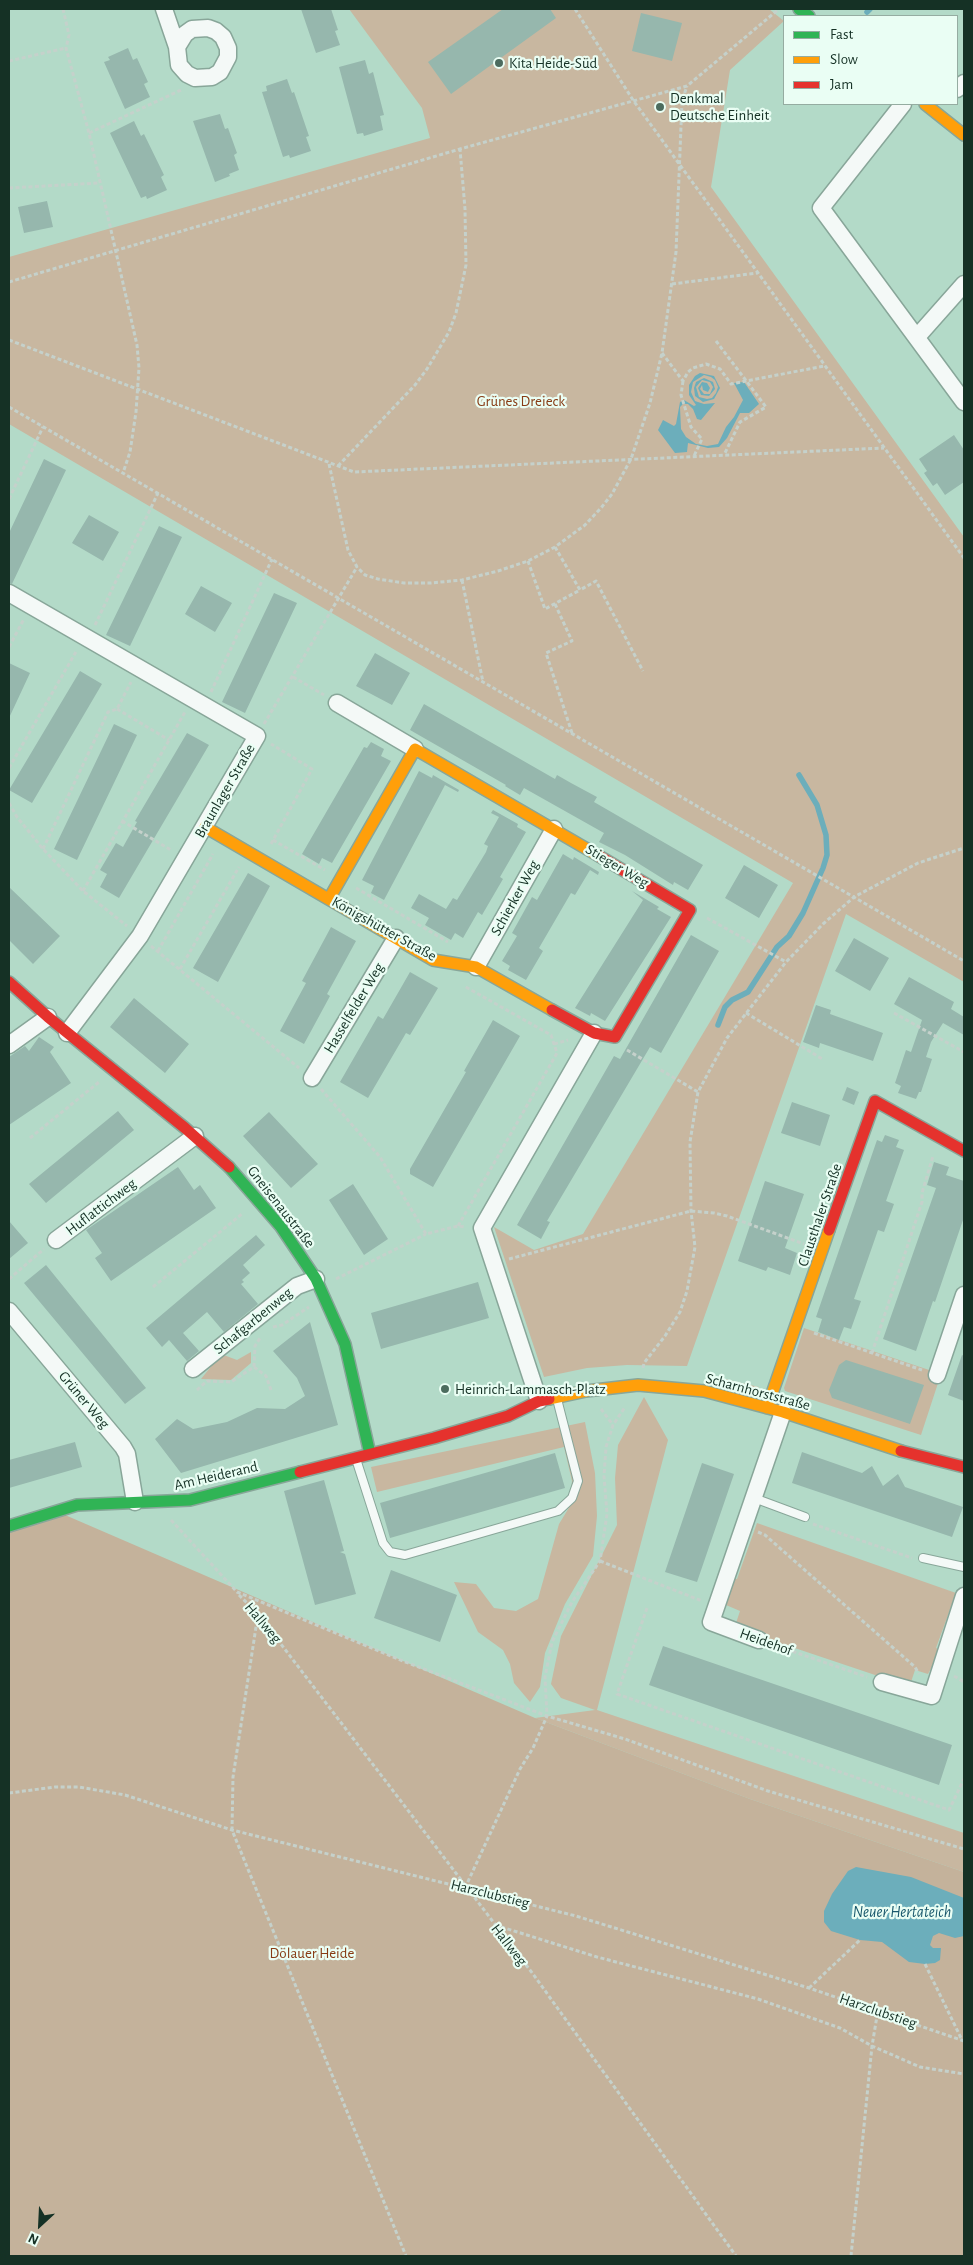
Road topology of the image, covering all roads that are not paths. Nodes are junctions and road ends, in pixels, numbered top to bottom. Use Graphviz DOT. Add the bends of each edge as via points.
graph roads {
  1 [pos="164,9"];
  2 [pos="177,47"];
  3 [pos="902,105"];
  4 [pos="932,106"];
  5 [pos="964,135"];
  6 [pos="964,284"];
  7 [pos="917,337"];
  8 [pos="964,402"];
  9 [pos="9,593"];
  10 [pos="337,703"];
  11 [pos="415,749"];
  12 [pos="205,827"];
  13 [pos="554,829"];
  14 [pos="329,899"];
  15 [pos="396,938"];
  16 [pos="476,967"];
  17 [pos="9,982"];
  18 [pos="48,1018"];
  19 [pos="67,1033"];
  20 [pos="594,1033"];
  21 [pos="615,1037"];
  22 [pos="9,1045"];
  23 [pos="312,1078"];
  24 [pos="195,1136"];
  25 [pos="964,1151"];
  26 [pos="56,1240"];
  27 [pos="316,1279"];
  28 [pos="964,1295"];
  29 [pos="9,1311"];
  30 [pos="193,1369"];
  31 [pos="937,1375"];
  32 [pos="556,1397"];
  33 [pos="539,1401"];
  34 [pos="767,1408"];
  35 [pos="784,1412"];
  36 [pos="370,1454"];
  37 [pos="356,1457"];
  38 [pos="964,1467"];
  39 [pos="754,1498"];
  40 [pos="135,1502"];
  41 [pos="806,1517"];
  42 [pos="9,1526"];
  43 [pos="923,1558"];
  44 [pos="964,1566"];
  45 [pos="964,1596"];
  46 [pos="759,1640"];
  47 [pos="882,1682"];
  1 -- 2 [label="street"];
  2 -- 2 [label="street" via="179,65 195,78 204,79 220,72 225,65 228,48 216,31 192,29 184,34"];
  3 -- 7 [label="street" via="821,208"];
  4 -- 5 [label="street"];
  6 -- 7 [label="street"];
  7 -- 8 [label="street"];
  9 -- 12 [label="street, Braunlager Straße" via="257,736"];
  10 -- 11 [label="street, Stieger Weg"];
  11 -- 13 [label="street, Stieger Weg"];
  11 -- 14 [label="street"];
  12 -- 14 [label="street, Königshütter Straße"];
  12 -- 19 [label="street, Braunlager Straße" via="140,936"];
  13 -- 16 [label="street, Schierker Weg"];
  13 -- 21 [label="street, Stieger Weg" via="690,910"];
  14 -- 15 [label="street, Königshütter Straße"];
  15 -- 16 [label="street, Königshütter Straße" via="433,960"];
  15 -- 23 [label="street, Hasselfelder Weg"];
  16 -- 20 [label="street, Königshütter Straße"];
  17 -- 18 [label="street, Gneisenaustraße"];
  18 -- 19 [label="street, Gneisenaustraße"];
  18 -- 22 [label="street"];
  19 -- 24 [label="street, Gneisenaustraße"];
  20 -- 21 [label="street, Königshütter Straße"];
  20 -- 33 [label="street" via="482,1228"];
  24 -- 26 [label="street, Huflattichweg"];
  24 -- 27 [label="street, Gneisenaustraße" via="236,1173 259,1200"];
  25 -- 34 [label="street, Clausthaler Straße" via="875,1101"];
  27 -- 30 [label="street, Schafgarbenweg" via="297,1286"];
  27 -- 36 [label="street, Gneisenaustraße" via="345,1344"];
  28 -- 31 [label="street"];
  29 -- 40 [label="street, Grüner Weg" via="123,1447"];
  32 -- 33 [label="street, Scharnhorststraße"];
  32 -- 34 [label="street, Scharnhorststraße" via="638,1386 704,1390"];
  32 -- 37 [label="lane" via="578,1481 572,1498 558,1511 405,1555 390,1552 383,1543"];
  33 -- 36 [label="street" via="508,1416"];
  34 -- 35 [label="street, Scharnhorststraße"];
  35 -- 38 [label="street, Scharnhorststraße" via="912,1455"];
  35 -- 39 [label="street, Heidehof"];
  36 -- 37 [label="street, Am Heiderand"];
  37 -- 40 [label="street, Am Heiderand" via="190,1500"];
  39 -- 41 [label="lane"];
  39 -- 46 [label="street, Heidehof" via="712,1622"];
  40 -- 42 [label="street, Am Heiderand" via="76,1506"];
  43 -- 44 [label="lane"];
  45 -- 47 [label="street" via="932,1696"];
}
